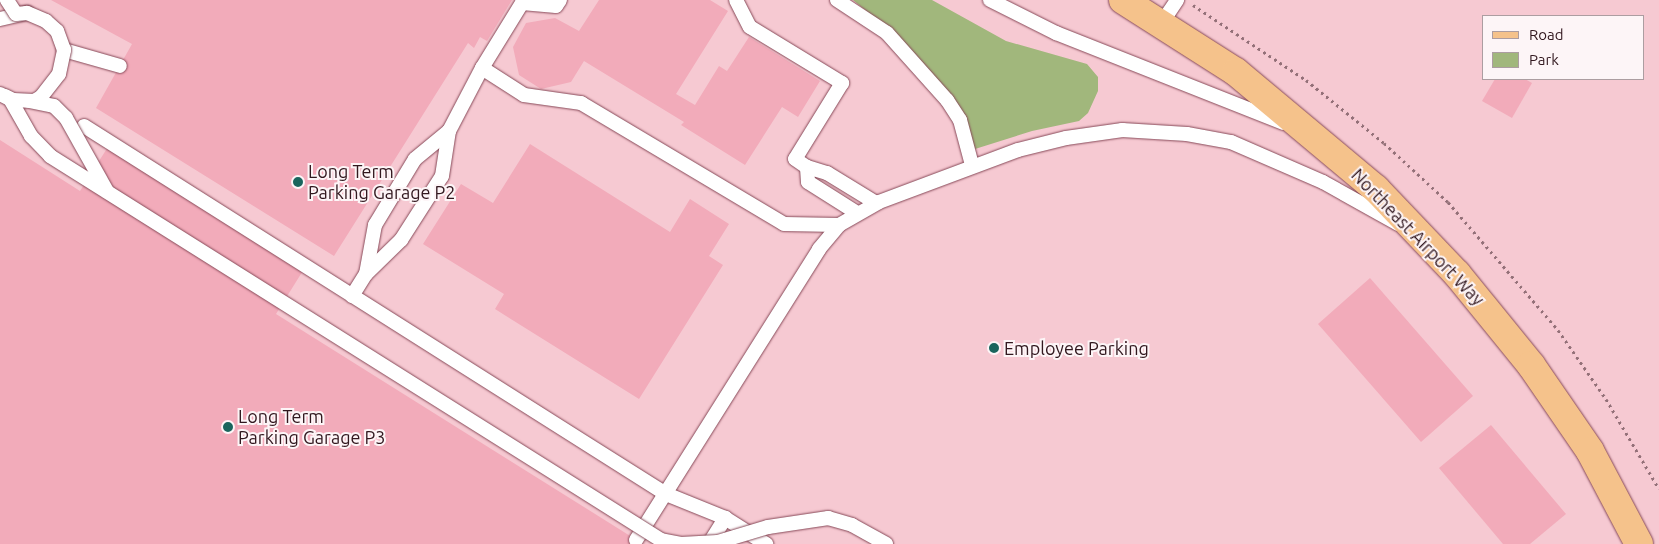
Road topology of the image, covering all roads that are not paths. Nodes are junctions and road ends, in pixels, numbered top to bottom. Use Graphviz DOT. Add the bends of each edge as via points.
graph roads {
  1 [pos="7,0"];
  2 [pos="560,0"];
  3 [pos="736,0"];
  4 [pos="837,0"];
  5 [pos="990,0"];
  6 [pos="1123,0"];
  7 [pos="1177,0"];
  8 [pos="16,14"];
  9 [pos="0,20"];
  10 [pos="1161,24"];
  11 [pos="64,50"];
  12 [pos="120,66"];
  13 [pos="482,68"];
  14 [pos="0,93"];
  15 [pos="35,100"];
  16 [pos="84,126"];
  17 [pos="449,131"];
  18 [pos="1312,135"];
  19 [pos="972,165"];
  20 [pos="807,167"];
  21 [pos="108,193"];
  22 [pos="876,203"];
  23 [pos="857,213"];
  24 [pos="839,226"];
  25 [pos="1426,242"];
  26 [pos="366,274"];
  27 [pos="352,296"];
  28 [pos="666,494"];
  29 [pos="725,518"];
  30 [pos="636,540"];
  31 [pos="709,544"];
  32 [pos="766,544"];
  33 [pos="886,544"];
  34 [pos="1639,544"];
  1 -- 8 [label="lane, bridge"];
  2 -- 13 [label="lane" via="556,6 522,3"];
  3 -- 20 [label="lane" via="750,27 842,83 795,158"];
  4 -- 19 [label="lane" via="887,33 947,100 960,120"];
  5 -- 18 [label="lane" via="1056,33"];
  6 -- 10 [label="main road, Northeast Airport Way"];
  7 -- 10 [label="lane"];
  8 -- 9 [label="lane"];
  8 -- 11 [label="lane, bridge" via="27,13 46,21 57,31"];
  9 -- 15 [label="lane, bridge" via="28,13 48,22 63,46 61,67 51,87"];
  10 -- 18 [label="main road, Northeast Airport Way" via="1236,72"];
  11 -- 12 [label="lane"];
  11 -- 14 [label="lane, bridge" via="59,74 41,97 34,101 13,100"];
  13 -- 17 [label="lane"];
  13 -- 24 [label="lane" via="524,95 581,103 784,224"];
  14 -- 15 [label="lane, bridge" via="11,100"];
  14 -- 21 [label="lane, bridge" via="10,99 31,136 50,156"];
  15 -- 21 [label="lane, bridge" via="54,106 66,118"];
  16 -- 27 [label="lane"];
  17 -- 26 [label="lane" via="442,176 401,240"];
  17 -- 26 [label="lane" via="416,159 375,224"];
  18 -- 25 [label="main road, Northeast Airport Way" via="1376,189"];
  19 -- 22 [label="lane"];
  19 -- 25 [label="lane" via="1066,138 1122,130 1187,134 1230,142 1271,157 1323,182"];
  20 -- 22 [label="lane" via="827,173"];
  20 -- 23 [label="lane" via="808,182"];
  21 -- 33 [label="lane, bridge" via="661,540 681,544 718,542 768,527 828,518 852,525"];
  22 -- 23 [label="lane"];
  23 -- 24 [label="lane"];
  24 -- 28 [label="lane" via="819,249"];
  25 -- 34 [label="main road, Northeast Airport Way" via="1483,303 1531,365 1590,451"];
  26 -- 27 [label="lane"];
  27 -- 28 [label="lane"];
  28 -- 29 [label="lane"];
  28 -- 30 [label="lane"];
  29 -- 31 [label="lane"];
  29 -- 32 [label="lane"];
}
